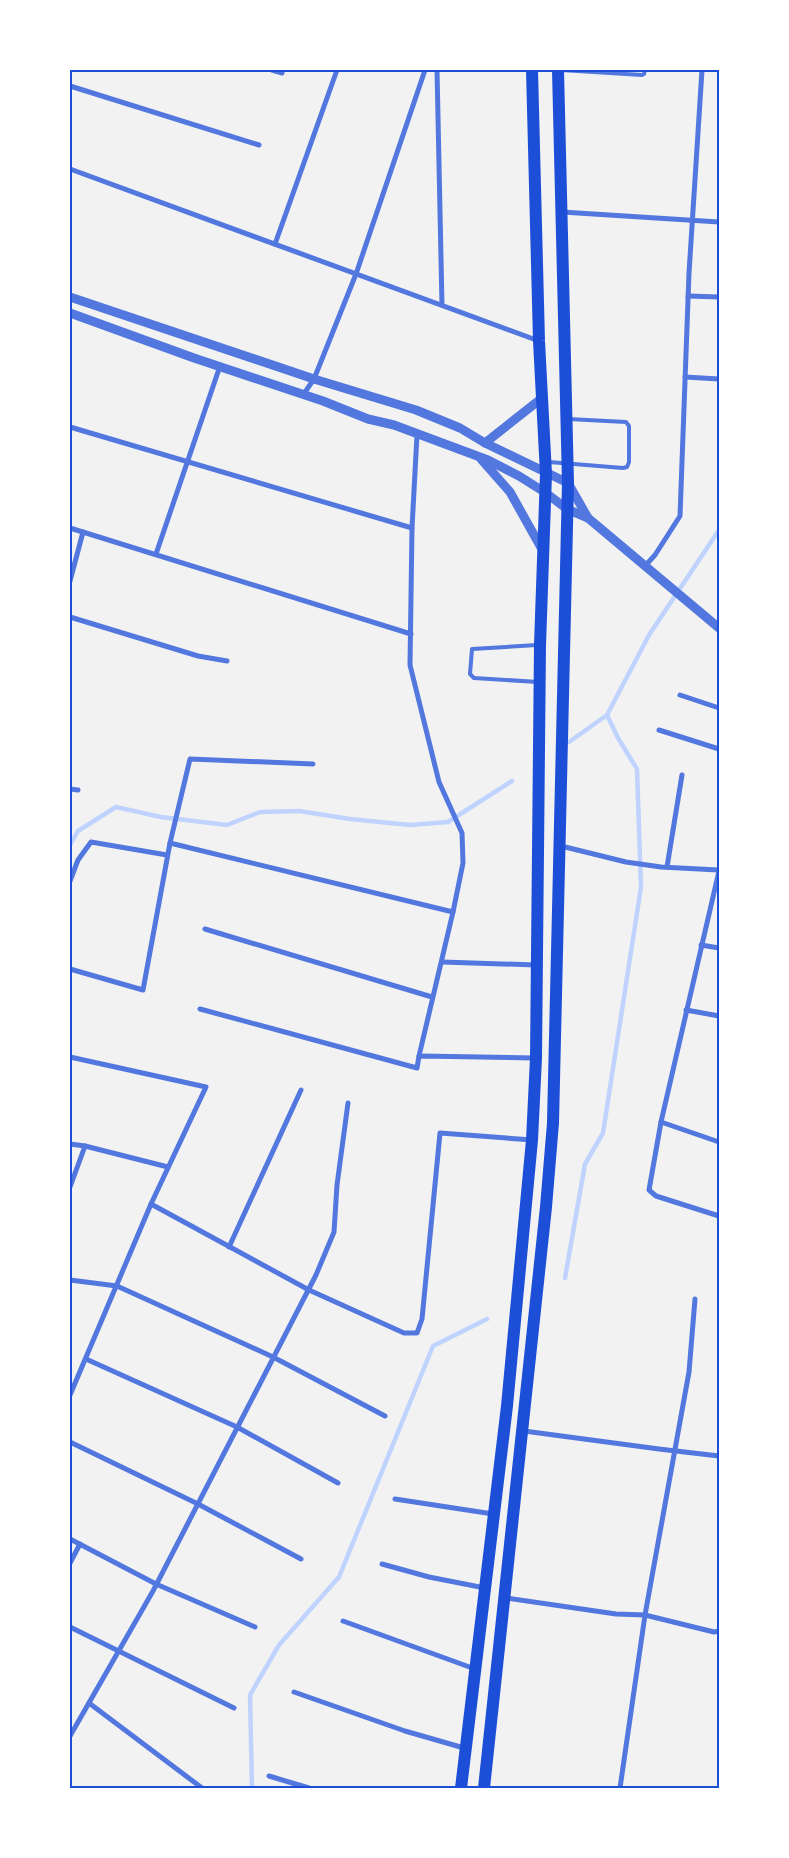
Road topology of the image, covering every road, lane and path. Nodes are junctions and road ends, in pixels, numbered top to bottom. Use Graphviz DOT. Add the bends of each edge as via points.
graph roads {
  1 [pos="272,70"];
  2 [pos="337,70"];
  3 [pos="425,70"];
  4 [pos="437,70"];
  5 [pos="532,70"];
  6 [pos="558,70"];
  7 [pos="644,70"];
  8 [pos="702,70"];
  9 [pos="282,74"];
  10 [pos="70,86"];
  11 [pos="259,145"];
  12 [pos="70,169"];
  13 [pos="561,212"];
  14 [pos="692,219"];
  15 [pos="719,222"];
  16 [pos="275,244"];
  17 [pos="356,274"];
  18 [pos="688,296"];
  19 [pos="70,297"];
  20 [pos="719,297"];
  21 [pos="442,305"];
  22 [pos="70,313"];
  23 [pos="539,341"];
  24 [pos="220,366"];
  25 [pos="685,377"];
  26 [pos="314,379"];
  27 [pos="719,379"];
  28 [pos="303,395"];
  29 [pos="542,398"];
  30 [pos="566,418"];
  31 [pos="70,427"];
  32 [pos="417,435"];
  33 [pos="485,443"];
  34 [pos="479,457"];
  35 [pos="187,461"];
  36 [pos="567,464"];
  37 [pos="546,468"];
  38 [pos="568,483"];
  39 [pos="546,492"];
  40 [pos="567,509"];
  41 [pos="588,518"];
  42 [pos="70,528"];
  43 [pos="412,528"];
  44 [pos="83,532"];
  45 [pos="543,552"];
  46 [pos="156,554"];
  47 [pos="645,566"];
  48 [pos="70,581"];
  49 [pos="70,617"];
  50 [pos="719,628"];
  51 [pos="411,634"];
  52 [pos="540,645"];
  53 [pos="227,661"];
  54 [pos="540,682"];
  55 [pos="680,695"];
  56 [pos="719,708"];
  57 [pos="659,730"];
  58 [pos="719,749"];
  59 [pos="313,764"];
  60 [pos="682,775"];
  61 [pos="70,788"];
  62 [pos="78,790"];
  63 [pos="170,843"];
  64 [pos="558,845"];
  65 [pos="167,855"];
  66 [pos="667,867"];
  67 [pos="718,871"];
  68 [pos="70,881"];
  69 [pos="453,912"];
  70 [pos="205,929"];
  71 [pos="701,945"];
  72 [pos="719,948"];
  73 [pos="442,962"];
  74 [pos="536,965"];
  75 [pos="70,969"];
  76 [pos="432,997"];
  77 [pos="200,1009"];
  78 [pos="686,1010"];
  79 [pos="719,1016"];
  80 [pos="419,1056"];
  81 [pos="70,1057"];
  82 [pos="536,1058"];
  83 [pos="301,1090"];
  84 [pos="348,1102"];
  85 [pos="661,1122"];
  86 [pos="532,1140"];
  87 [pos="719,1142"];
  88 [pos="70,1144"];
  89 [pos="85,1146"];
  90 [pos="168,1167"];
  91 [pos="70,1186"];
  92 [pos="151,1204"];
  93 [pos="719,1216"];
  94 [pos="229,1247"];
  95 [pos="70,1280"];
  96 [pos="117,1286"];
  97 [pos="309,1290"];
  98 [pos="695,1299"];
  99 [pos="274,1357"];
  100 [pos="86,1359"];
  101 [pos="70,1395"];
  102 [pos="385,1416"];
  103 [pos="237,1427"];
  104 [pos="523,1431"];
  105 [pos="70,1442"];
  106 [pos="674,1451"];
  107 [pos="501,1456"];
  108 [pos="719,1456"];
  109 [pos="520,1459"];
  110 [pos="338,1484"];
  111 [pos="395,1499"];
  112 [pos="198,1504"];
  113 [pos="494,1514"];
  114 [pos="70,1539"];
  115 [pos="80,1544"];
  116 [pos="301,1559"];
  117 [pos="70,1563"];
  118 [pos="382,1564"];
  119 [pos="156,1584"];
  120 [pos="485,1588"];
  121 [pos="505,1598"];
  122 [pos="645,1615"];
  123 [pos="343,1621"];
  124 [pos="70,1627"];
  125 [pos="255,1627"];
  126 [pos="719,1631"];
  127 [pos="119,1650"];
  128 [pos="475,1669"];
  129 [pos="294,1692"];
  130 [pos="88,1703"];
  131 [pos="234,1708"];
  132 [pos="70,1736"];
  133 [pos="466,1748"];
  134 [pos="268,1776"];
  135 [pos="202,1788"];
  136 [pos="309,1788"];
  137 [pos="461,1788"];
  138 [pos="484,1788"];
  139 [pos="620,1788"];
  1 -- 9 [label="street"];
  2 -- 16 [label="street"];
  3 -- 17 [label="street"];
  4 -- 21 [label="street"];
  5 -- 23 [label="highway"];
  6 -- 7 [label="lane" via="642,75"];
  6 -- 13 [label="highway"];
  8 -- 14 [label="street"];
  10 -- 11 [label="street"];
  12 -- 16 [label="street"];
  13 -- 14 [label="street"];
  13 -- 30 [label="highway"];
  14 -- 15 [label="street"];
  14 -- 18 [label="street"];
  16 -- 17 [label="street"];
  17 -- 21 [label="street"];
  17 -- 26 [label="street"];
  18 -- 20 [label="street"];
  18 -- 25 [label="street"];
  19 -- 26 [label="street"];
  21 -- 23 [label="street"];
  22 -- 24 [label="street"];
  23 -- 29 [label="highway"];
  24 -- 28 [label="street"];
  24 -- 35 [label="street"];
  25 -- 27 [label="street"];
  25 -- 47 [label="street" via="680,516"];
  26 -- 28 [label="street"];
  26 -- 33 [label="street" via="416,410 460,428"];
  28 -- 32 [label="street"];
  29 -- 33 [label="street"];
  29 -- 37 [label="highway"];
  30 -- 36 [label="highway"];
  30 -- 36 [label="lane" via="622,421 629,426 627,467"];
  31 -- 35 [label="street"];
  32 -- 34 [label="street"];
  32 -- 43 [label="street"];
  33 -- 37 [label="street"];
  34 -- 39 [label="street"];
  34 -- 45 [label="street" via="510,492"];
  35 -- 43 [label="street"];
  35 -- 46 [label="street"];
  36 -- 37 [label="lane"];
  36 -- 38 [label="highway"];
  37 -- 38 [label="street"];
  37 -- 39 [label="highway"];
  38 -- 40 [label="highway"];
  38 -- 41 [label="street"];
  39 -- 40 [label="street"];
  39 -- 45 [label="highway"];
  40 -- 41 [label="street"];
  40 -- 64 [label="highway"];
  41 -- 47 [label="street"];
  42 -- 44 [label="street"];
  43 -- 51 [label="street"];
  44 -- 46 [label="street"];
  44 -- 48 [label="street"];
  45 -- 52 [label="highway"];
  46 -- 51 [label="street"];
  47 -- 50 [label="street"];
  49 -- 53 [label="street" via="198,656"];
  51 -- 69 [label="street" via="410,665 439,782 462,833 463,857"];
  52 -- 54 [label="highway"];
  52 -- 54 [label="lane" via="474,648 470,651 470,674 474,678"];
  54 -- 74 [label="highway"];
  55 -- 56 [label="street"];
  57 -- 58 [label="street"];
  59 -- 63 [label="street" via="190,759"];
  60 -- 66 [label="street"];
  61 -- 62 [label="street"];
  63 -- 65 [label="street"];
  63 -- 69 [label="street"];
  64 -- 66 [label="street" via="626,862"];
  64 -- 104 [label="highway" via="552,1123"];
  65 -- 68 [label="street" via="91,842 78,860"];
  65 -- 75 [label="street" via="143,990"];
  66 -- 67 [label="street"];
  67 -- 71 [label="street"];
  69 -- 73 [label="street"];
  70 -- 76 [label="street"];
  71 -- 72 [label="street"];
  71 -- 78 [label="street"];
  73 -- 74 [label="street"];
  73 -- 76 [label="street"];
  74 -- 82 [label="highway"];
  76 -- 80 [label="street"];
  77 -- 80 [label="street" via="417,1068"];
  78 -- 79 [label="street"];
  78 -- 85 [label="street"];
  80 -- 82 [label="street"];
  81 -- 90 [label="street" via="206,1087"];
  82 -- 86 [label="highway"];
  83 -- 94 [label="street"];
  84 -- 97 [label="street" via="334,1232"];
  85 -- 87 [label="street"];
  85 -- 93 [label="street" via="649,1190 656,1196"];
  86 -- 97 [label="street" via="440,1133 422,1319 417,1332 404,1333"];
  86 -- 107 [label="highway"];
  88 -- 89 [label="street"];
  89 -- 90 [label="street"];
  89 -- 91 [label="street"];
  90 -- 92 [label="street"];
  92 -- 94 [label="street"];
  92 -- 96 [label="street"];
  94 -- 97 [label="street"];
  95 -- 96 [label="street"];
  96 -- 99 [label="street"];
  96 -- 100 [label="street"];
  97 -- 99 [label="street"];
  98 -- 106 [label="street" via="689,1372"];
  99 -- 102 [label="street"];
  99 -- 103 [label="street"];
  100 -- 101 [label="street"];
  100 -- 103 [label="street"];
  103 -- 110 [label="street"];
  103 -- 112 [label="street"];
  104 -- 106 [label="street"];
  104 -- 109 [label="highway"];
  105 -- 112 [label="street"];
  106 -- 108 [label="street"];
  106 -- 122 [label="street"];
  107 -- 109 [label="highway"];
  107 -- 113 [label="highway"];
  109 -- 121 [label="highway"];
  111 -- 113 [label="street"];
  112 -- 116 [label="street"];
  112 -- 119 [label="street"];
  113 -- 120 [label="highway"];
  114 -- 115 [label="street"];
  115 -- 117 [label="street"];
  115 -- 119 [label="street"];
  118 -- 120 [label="street"];
  119 -- 125 [label="street"];
  119 -- 127 [label="street"];
  120 -- 128 [label="highway"];
  121 -- 122 [label="street" via="616,1614"];
  121 -- 138 [label="highway"];
  122 -- 126 [label="street"];
  122 -- 139 [label="street"];
  123 -- 128 [label="street"];
  124 -- 127 [label="street"];
  127 -- 130 [label="street"];
  127 -- 131 [label="street"];
  128 -- 133 [label="highway"];
  129 -- 133 [label="street" via="405,1731"];
  130 -- 132 [label="street"];
  130 -- 135 [label="street"];
  133 -- 137 [label="highway"];
  134 -- 136 [label="street"];
}
